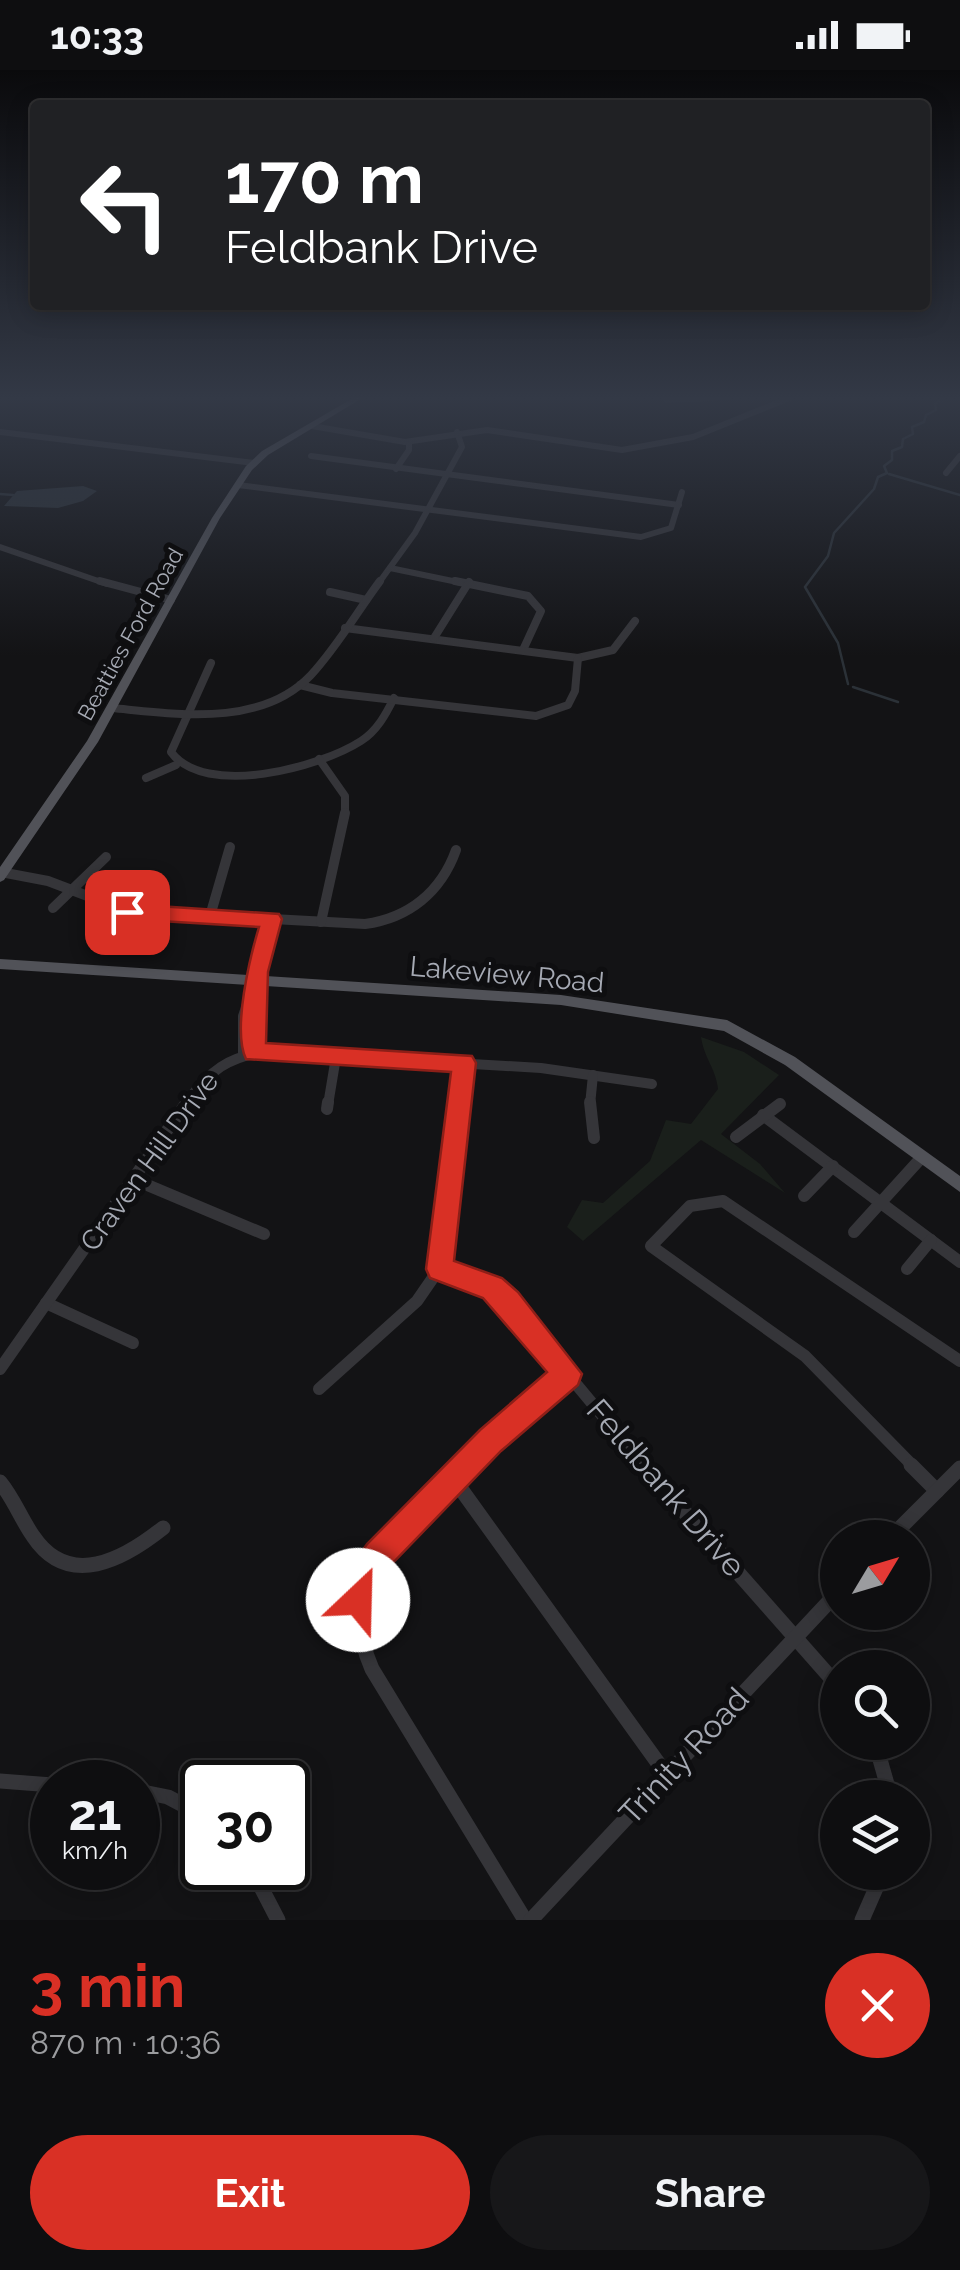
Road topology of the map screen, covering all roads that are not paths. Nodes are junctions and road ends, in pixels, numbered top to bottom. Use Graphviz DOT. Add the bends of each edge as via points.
graph roads {
  1 [pos="441,483"];
  2 [pos="504,483"];
  3 [pos="238,485"];
  4 [pos="682,492"];
  5 [pos="679,505"];
  6 [pos="426,510"];
  7 [pos="0,547"];
  8 [pos="390,568"];
  9 [pos="469,582"];
  10 [pos="330,592"];
  11 [pos="171,600"];
  12 [pos="366,600"];
  13 [pos="635,620"];
  14 [pos="345,628"];
  15 [pos="434,638"];
  16 [pos="523,650"];
  17 [pos="578,658"];
  18 [pos="211,662"];
  19 [pos="300,685"];
  20 [pos="394,698"];
  21 [pos="112,708"];
  22 [pos="187,714"];
  23 [pos="319,760"];
  24 [pos="176,765"];
  25 [pos="146,778"];
  26 [pos="230,847"];
  27 [pos="456,850"];
  28 [pos="106,856"];
  29 [pos="1,874"];
  30 [pos="71,890"];
  31 [pos="52,908"];
  32 [pos="210,916"];
  33 [pos="272,919"];
  34 [pos="320,922"];
  35 [pos="0,964"];
  36 [pos="256,980"];
  37 [pos="249,1052"];
  38 [pos="336,1056"];
  39 [pos="464,1063"];
  40 [pos="593,1075"];
  41 [pos="652,1084"];
  42 [pos="780,1104"];
  43 [pos="327,1109"];
  44 [pos="763,1115"];
  45 [pos="736,1137"];
  46 [pos="594,1138"];
  47 [pos="922,1157"];
  48 [pos="834,1166"];
  49 [pos="133,1179"];
  50 [pos="960,1185"];
  51 [pos="804,1196"];
  52 [pos="881,1202"];
  53 [pos="854,1232"];
  54 [pos="264,1234"];
  55 [pos="931,1240"];
  56 [pos="960,1262"];
  57 [pos="440,1269"];
  58 [pos="907,1269"];
  59 [pos="46,1304"];
  60 [pos="133,1343"];
  61 [pos="960,1360"];
  62 [pos="0,1369"];
  63 [pos="568,1374"];
  64 [pos="319,1389"];
  65 [pos="960,1468"];
  66 [pos="453,1478"];
  67 [pos="0,1482"];
  68 [pos="937,1490"];
  69 [pos="908,1520"];
  70 [pos="163,1528"];
  71 [pos="820,1611"];
  72 [pos="796,1636"];
  73 [pos="820,1665"];
  74 [pos="666,1774"];
  75 [pos="0,1781"];
  76 [pos="30,1783"];
  77 [pos="262,1890"];
  78 [pos="875,1890"];
  79 [pos="278,1920"];
  80 [pos="528,1920"];
  81 [pos="862,1920"];
  1 -- 6 [label="street"];
  2 -- 5 [label="street"];
  3 -- 6 [label="street"];
  3 -- 11 [label="main road, Beatties Ford Road"];
  4 -- 5 [label="street"];
  5 -- 6 [label="street" via="672,528 641,537"];
  6 -- 8 [label="street"];
  7 -- 11 [label="street"];
  8 -- 9 [label="street"];
  8 -- 12 [label="street"];
  9 -- 15 [label="street"];
  9 -- 16 [label="street" via="537,603 540,619"];
  10 -- 12 [label="street"];
  11 -- 21 [label="main road, Beatties Ford Road"];
  12 -- 14 [label="street"];
  13 -- 17 [label="street" via="613,650"];
  14 -- 15 [label="street"];
  14 -- 19 [label="street"];
  15 -- 16 [label="street"];
  16 -- 17 [label="street"];
  17 -- 20 [label="street" via="575,697 551,714"];
  18 -- 22 [label="street"];
  19 -- 20 [label="street"];
  19 -- 22 [label="street" via="256,708"];
  20 -- 23 [label="street" via="362,741"];
  21 -- 22 [label="street"];
  21 -- 29 [label="main road, Beatties Ford Road"];
  22 -- 24 [label="street" via="170,752"];
  23 -- 24 [label="street" via="214,776"];
  23 -- 34 [label="street" via="345,796 346,810"];
  24 -- 25 [label="street"];
  26 -- 32 [label="street"];
  27 -- 34 [label="street" via="418,906 400,918"];
  28 -- 30 [label="street"];
  29 -- 30 [label="street"];
  30 -- 31 [label="street"];
  30 -- 32 [label="street" via="127,912"];
  32 -- 33 [label="street"];
  33 -- 34 [label="street"];
  33 -- 36 [label="street"];
  35 -- 36 [label="main road, Lakeview Road"];
  36 -- 37 [label="street"];
  36 -- 47 [label="main road, Lakeview Road" via="561,1000 727,1026 790,1061"];
  37 -- 38 [label="street"];
  37 -- 49 [label="street, Craven Hill Drive" via="200,1082"];
  38 -- 39 [label="street"];
  38 -- 43 [label="street"];
  39 -- 40 [label="street"];
  39 -- 57 [label="street"];
  40 -- 41 [label="street"];
  40 -- 46 [label="street"];
  42 -- 44 [label="street"];
  44 -- 45 [label="street"];
  44 -- 48 [label="street"];
  47 -- 50 [label="main road, Lakeview Road"];
  47 -- 52 [label="street"];
  48 -- 51 [label="street"];
  48 -- 52 [label="street"];
  49 -- 54 [label="street"];
  49 -- 59 [label="street, Craven Hill Drive"];
  52 -- 53 [label="street"];
  52 -- 55 [label="street"];
  55 -- 56 [label="street"];
  55 -- 58 [label="street"];
  57 -- 63 [label="street, Feldbank Drive" via="492,1288"];
  57 -- 64 [label="street" via="417,1300"];
  59 -- 60 [label="street"];
  59 -- 62 [label="street, Craven Hill Drive"];
  61 -- 68 [label="street" via="723,1201 706,1198 686,1206 651,1246 830,1377"];
  63 -- 66 [label="street"];
  63 -- 72 [label="street, Feldbank Drive" via="689,1521"];
  65 -- 68 [label="street"];
  66 -- 74 [label="street"];
  66 -- 80 [label="street" via="372,1564 358,1600 358,1629 372,1669"];
  67 -- 70 [label="street" via="36,1541 66,1564 113,1563"];
  68 -- 69 [label="street"];
  71 -- 72 [label="street, Trinity Road"];
  72 -- 73 [label="street, Feldbank Drive"];
  72 -- 74 [label="street, Trinity Road"];
  74 -- 80 [label="street, Trinity Road"];
  75 -- 76 [label="street"];
  77 -- 79 [label="street"];
  78 -- 81 [label="street"];
}
